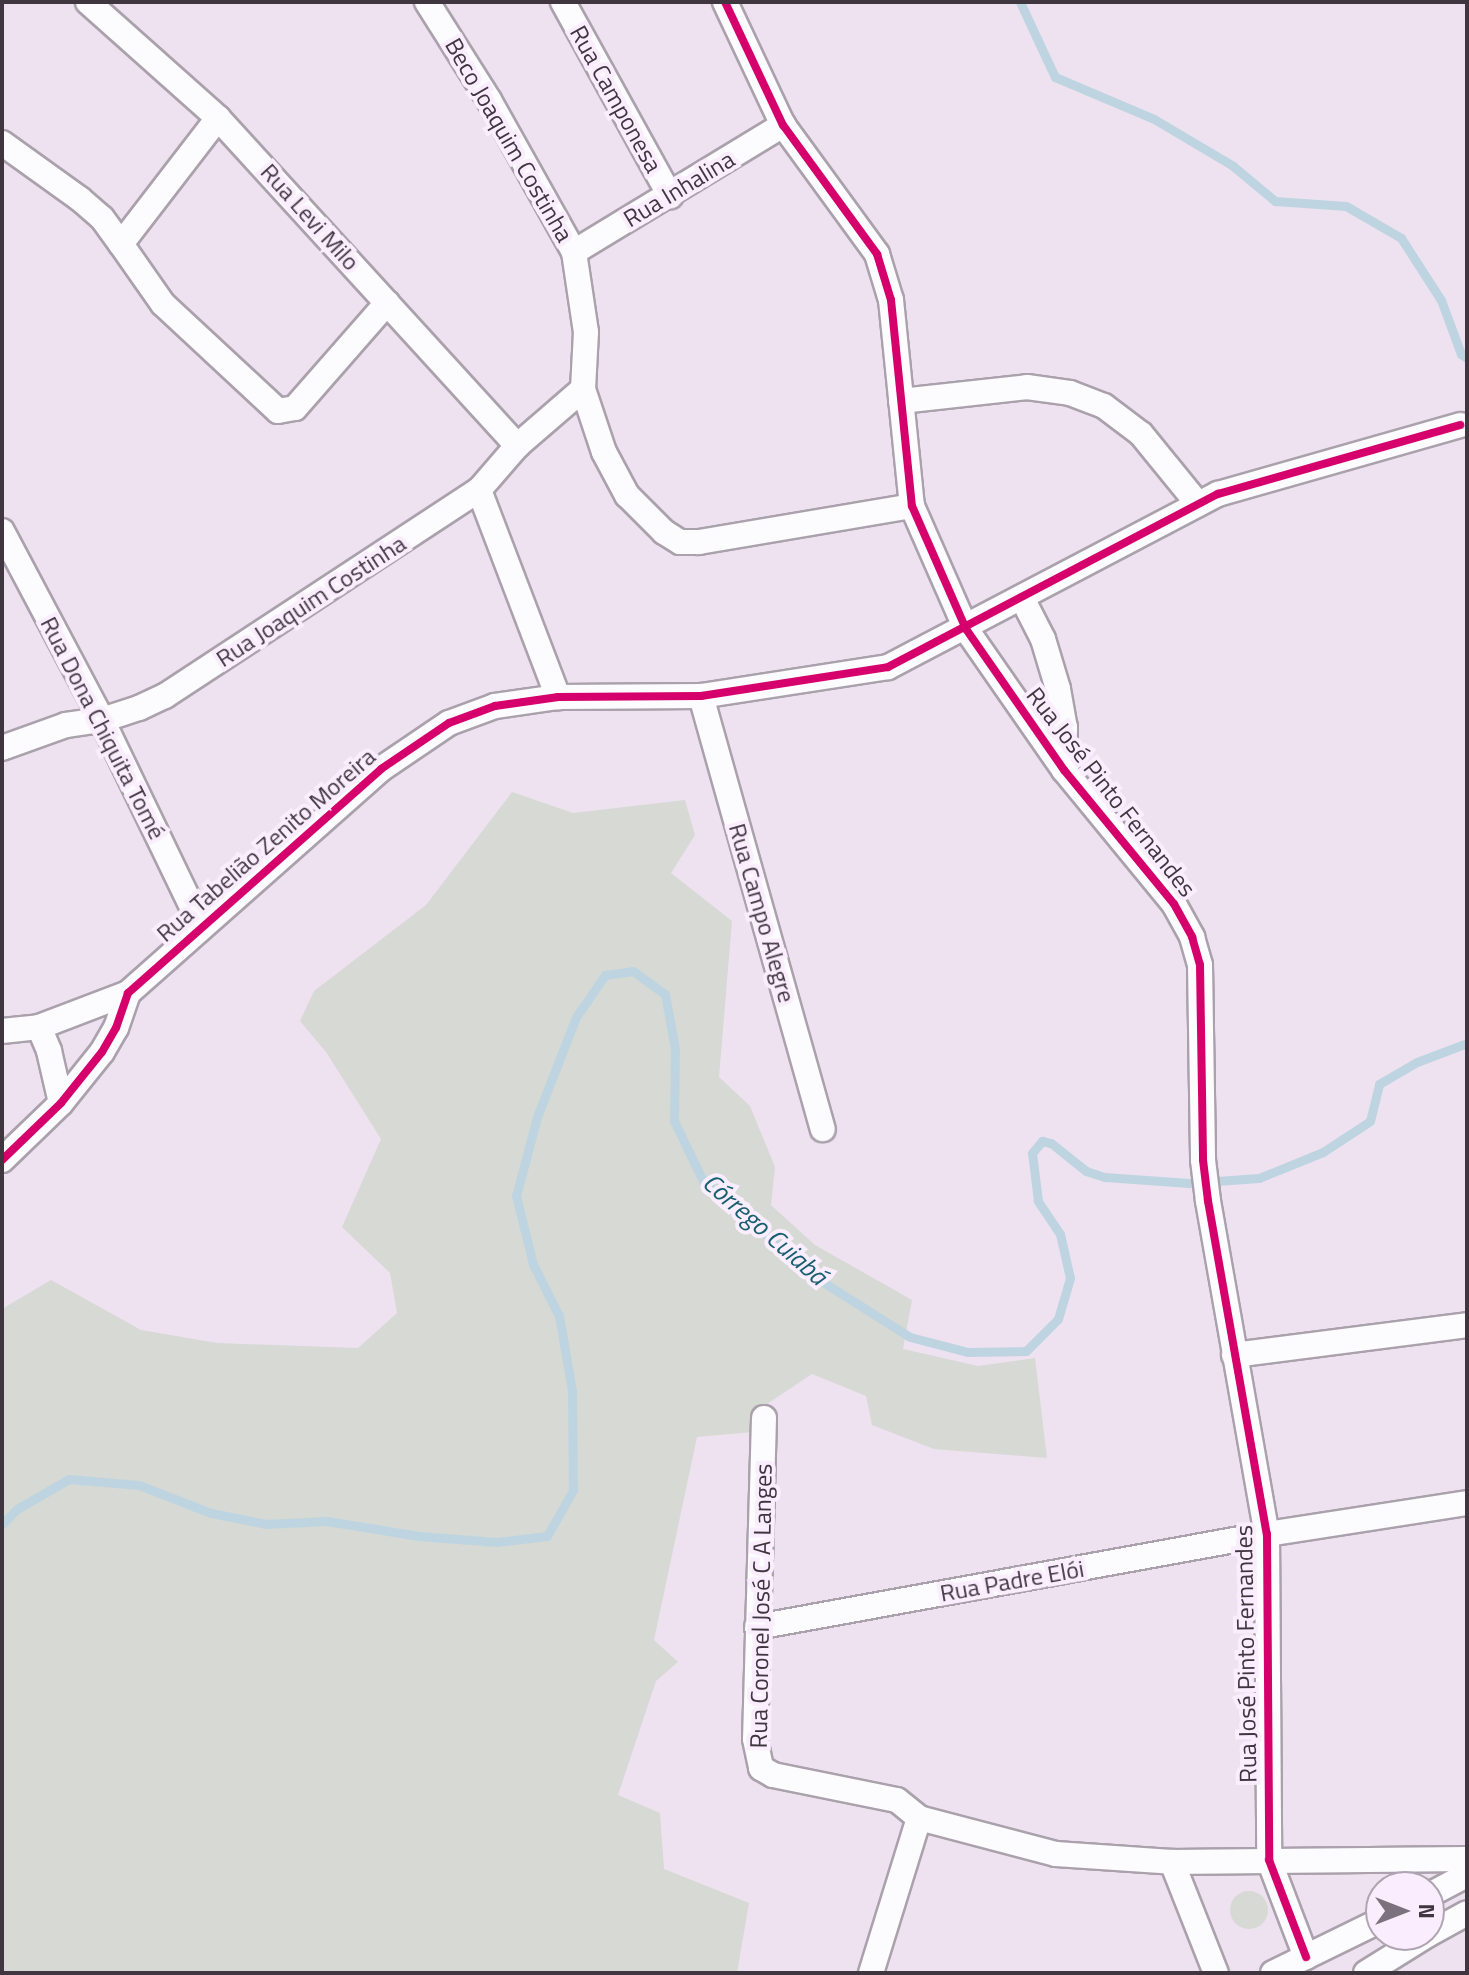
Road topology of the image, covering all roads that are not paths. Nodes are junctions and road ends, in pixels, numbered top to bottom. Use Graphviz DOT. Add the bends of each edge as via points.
graph roads {
  1 [pos="88,2"];
  2 [pos="427,2"];
  3 [pos="563,2"];
  4 [pos="725,2"];
  5 [pos="218,118"];
  6 [pos="783,125"];
  7 [pos="2,143"];
  8 [pos="670,196"];
  9 [pos="121,244"];
  10 [pos="574,252"];
  11 [pos="387,303"];
  12 [pos="583,389"];
  13 [pos="901,401"];
  14 [pos="1460,425"];
  15 [pos="517,446"];
  16 [pos="479,490"];
  17 [pos="1198,504"];
  18 [pos="912,506"];
  19 [pos="4,541"];
  20 [pos="1022,598"];
  21 [pos="966,629"];
  22 [pos="701,696"];
  23 [pos="558,697"];
  24 [pos="102,720"];
  25 [pos="2,748"];
  26 [pos="1064,770"];
  27 [pos="201,926"];
  28 [pos="128,993"];
  29 [pos="39,1027"];
  30 [pos="2,1031"];
  31 [pos="61,1103"];
  32 [pos="823,1129"];
  33 [pos="2,1160"];
  34 [pos="1467,1325"];
  35 [pos="1234,1355"];
  36 [pos="764,1418"];
  37 [pos="1467,1503"];
  38 [pos="1267,1534"];
  39 [pos="757,1627"];
  40 [pos="919,1818"];
  41 [pos="1467,1859"];
  42 [pos="1269,1860"];
  43 [pos="1172,1862"];
  44 [pos="1467,1875"];
  45 [pos="1445,1887"];
  46 [pos="1467,1913"];
  47 [pos="1445,1925"];
  48 [pos="1365,1928"];
  49 [pos="1401,1951"];
  50 [pos="1306,1957"];
  51 [pos="871,1973"];
  52 [pos="1216,1973"];
  53 [pos="1273,1973"];
  54 [pos="1366,1973"];
  1 -- 5 [label="street, Rua Levi Milo"];
  2 -- 10 [label="street, Beco Joaquim Costinha"];
  3 -- 8 [label="street, Rua Camponesa"];
  4 -- 6 [label="street, Rua José Pinto Fernandes"];
  5 -- 9 [label="street"];
  5 -- 11 [label="street, Rua Levi Milo"];
  6 -- 8 [label="street, Rua Inhalina"];
  6 -- 13 [label="street, Rua José Pinto Fernandes" via="877,254 891,300"];
  7 -- 9 [label="street" via="80,199"];
  8 -- 10 [label="street, Rua Inhalina"];
  9 -- 11 [label="street" via="163,304 278,411 295,408"];
  10 -- 12 [label="street, Beco Joaquim Costinha" via="586,332"];
  11 -- 15 [label="street, Rua Levi Milo"];
  12 -- 15 [label="street, Rua Joaquim Costinha"];
  12 -- 18 [label="street, Beco Joaquim Costinha" via="604,452 627,495 680,542"];
  13 -- 17 [label="street" via="1027,387 1070,393 1104,406 1141,434"];
  13 -- 18 [label="street, Rua José Pinto Fernandes"];
  14 -- 17 [label="street, Rua Tabelião Zenito Moreira"];
  15 -- 16 [label="street, Rua Joaquim Costinha"];
  16 -- 23 [label="street"];
  16 -- 24 [label="street, Rua Joaquim Costinha" via="165,696"];
  17 -- 20 [label="street, Rua Tabelião Zenito Moreira"];
  18 -- 21 [label="street, Rua José Pinto Fernandes"];
  19 -- 24 [label="street, Rua Dona Chiquita Tomé"];
  20 -- 21 [label="street, Rua Tabelião Zenito Moreira"];
  20 -- 26 [label="street" via="1043,639 1058,689 1065,727"];
  21 -- 22 [label="street, Rua Tabelião Zenito Moreira" via="888,667"];
  21 -- 26 [label="street, Rua José Pinto Fernandes"];
  22 -- 23 [label="street, Rua Tabelião Zenito Moreira"];
  22 -- 32 [label="street, Rua Campo Alegre"];
  23 -- 27 [label="street, Rua Tabelião Zenito Moreira" via="495,706 449,723 381,769"];
  24 -- 25 [label="street, Rua Joaquim Costinha" via="66,725"];
  24 -- 27 [label="street, Rua Dona Chiquita Tomé"];
  26 -- 35 [label="street, Rua José Pinto Fernandes" via="1174,904 1192,937 1200,965 1203,1160"];
  27 -- 28 [label="street, Rua Tabelião Zenito Moreira"];
  28 -- 29 [label="street"];
  28 -- 31 [label="street, Rua Tabelião Zenito Moreira" via="102,1052"];
  29 -- 30 [label="street"];
  29 -- 31 [label="street"];
  31 -- 33 [label="street, Rua Tabelião Zenito Moreira"];
  34 -- 35 [label="street"];
  35 -- 38 [label="street, Rua José Pinto Fernandes"];
  36 -- 39 [label="street, Rua Coronel José C A Langes"];
  37 -- 38 [label="street, Rua Padre Elói"];
  38 -- 39 [label="street, Rua Padre Elói"];
  38 -- 42 [label="street, Rua José Pinto Fernandes"];
  39 -- 40 [label="street, Rua Coronel José C A Langes" via="755,1739 761,1768 773,1775 897,1800"];
  40 -- 43 [label="street" via="1056,1854"];
  40 -- 51 [label="street"];
  41 -- 42 [label="street"];
  42 -- 43 [label="street"];
  42 -- 50 [label="street"];
  43 -- 52 [label="street"];
  44 -- 45 [label="street"];
  46 -- 47 [label="street"];
  48 -- 50 [label="street"];
  49 -- 54 [label="street"];
  50 -- 53 [label="street"];
}
